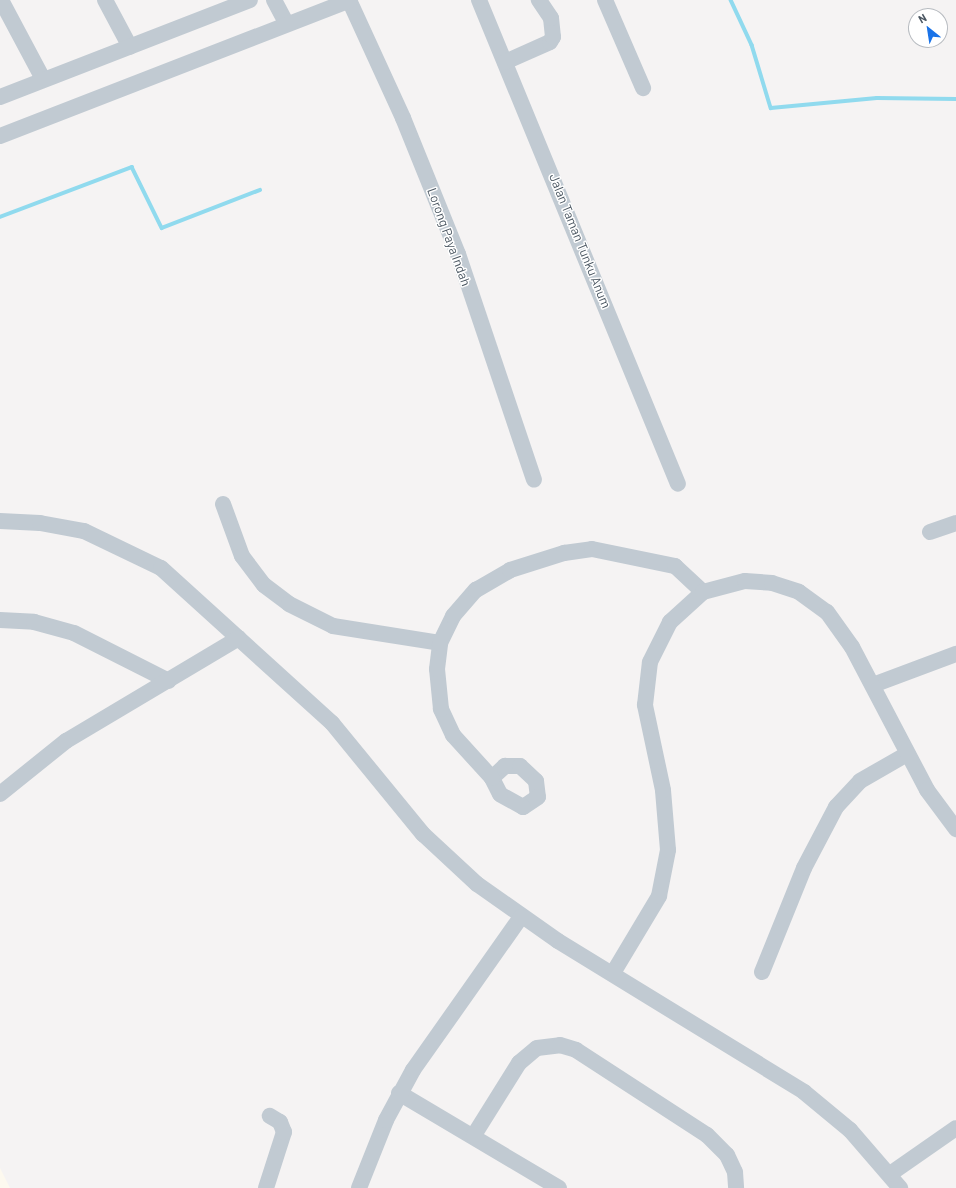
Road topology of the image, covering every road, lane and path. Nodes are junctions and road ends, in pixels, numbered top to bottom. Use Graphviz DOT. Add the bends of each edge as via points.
graph roads {
  1 [pos="1,0"];
  2 [pos="250,0"];
  3 [pos="274,0"];
  4 [pos="349,0"];
  5 [pos="479,0"];
  6 [pos="540,0"];
  7 [pos="605,0"];
  8 [pos="107,1"];
  9 [pos="286,22"];
  10 [pos="130,46"];
  11 [pos="505,62"];
  12 [pos="43,79"];
  13 [pos="643,88"];
  14 [pos="0,97"];
  15 [pos="0,136"];
  16 [pos="534,480"];
  17 [pos="678,484"];
  18 [pos="222,504"];
  19 [pos="0,521"];
  20 [pos="956,523"];
  21 [pos="930,532"];
  22 [pos="703,592"];
  23 [pos="0,620"];
  24 [pos="239,638"];
  25 [pos="440,643"];
  26 [pos="956,654"];
  27 [pos="169,681"];
  28 [pos="873,685"];
  29 [pos="907,754"];
  30 [pos="492,778"];
  31 [pos="0,794"];
  32 [pos="956,829"];
  33 [pos="521,917"];
  34 [pos="762,972"];
  35 [pos="613,973"];
  36 [pos="399,1093"];
  37 [pos="270,1116"];
  38 [pos="956,1128"];
  39 [pos="474,1135"];
  40 [pos="890,1174"];
  41 [pos="266,1188"];
  42 [pos="359,1188"];
  43 [pos="559,1188"];
  44 [pos="736,1188"];
  45 [pos="900,1188"];
  1 -- 12 [label="street"];
  2 -- 10 [label="street"];
  3 -- 9 [label="street"];
  4 -- 9 [label="street"];
  4 -- 16 [label="street, Lorong Paya Indah" via="403,118 458,254"];
  5 -- 11 [label="street, Jalan Taman Tunku Anum"];
  6 -- 11 [label="street" via="551,18 553,37 550,42"];
  7 -- 13 [label="street"];
  8 -- 10 [label="street"];
  9 -- 15 [label="street"];
  10 -- 12 [label="street"];
  11 -- 17 [label="street, Jalan Taman Tunku Anum"];
  12 -- 14 [label="street"];
  18 -- 25 [label="street" via="237,546 250,568 275,595 295,608 333,626"];
  19 -- 24 [label="street" via="40,523 84,531 142,557 200,601"];
  20 -- 21 [label="street"];
  22 -- 25 [label="street" via="671,564 600,550 572,551 510,570 487,582 462,603"];
  22 -- 28 [label="street" via="745,581 772,583 799,592 836,622"];
  22 -- 35 [label="street" via="670,622 650,662 646,704 663,790 668,850 659,896"];
  23 -- 27 [label="street" via="34,622 74,633"];
  24 -- 27 [label="street"];
  24 -- 33 [label="street" via="332,723 432,844"];
  25 -- 30 [label="street" via="437,682 445,719 464,751"];
  26 -- 28 [label="street"];
  27 -- 31 [label="street" via="66,741"];
  28 -- 29 [label="street"];
  29 -- 32 [label="street" via="938,809"];
  29 -- 34 [label="street" via="860,781 836,806 804,868"];
  33 -- 35 [label="street"];
  33 -- 36 [label="street" via="446,1018"];
  35 -- 40 [label="street" via="820,1103"];
  36 -- 39 [label="street"];
  36 -- 42 [label="street"];
  37 -- 41 [label="street" via="280,1122 284,1132"];
  38 -- 40 [label="street"];
  39 -- 43 [label="street"];
  39 -- 44 [label="street" via="519,1063 537,1048 560,1044 576,1050 707,1136 727,1155 735,1172"];
  40 -- 45 [label="street"];
}
